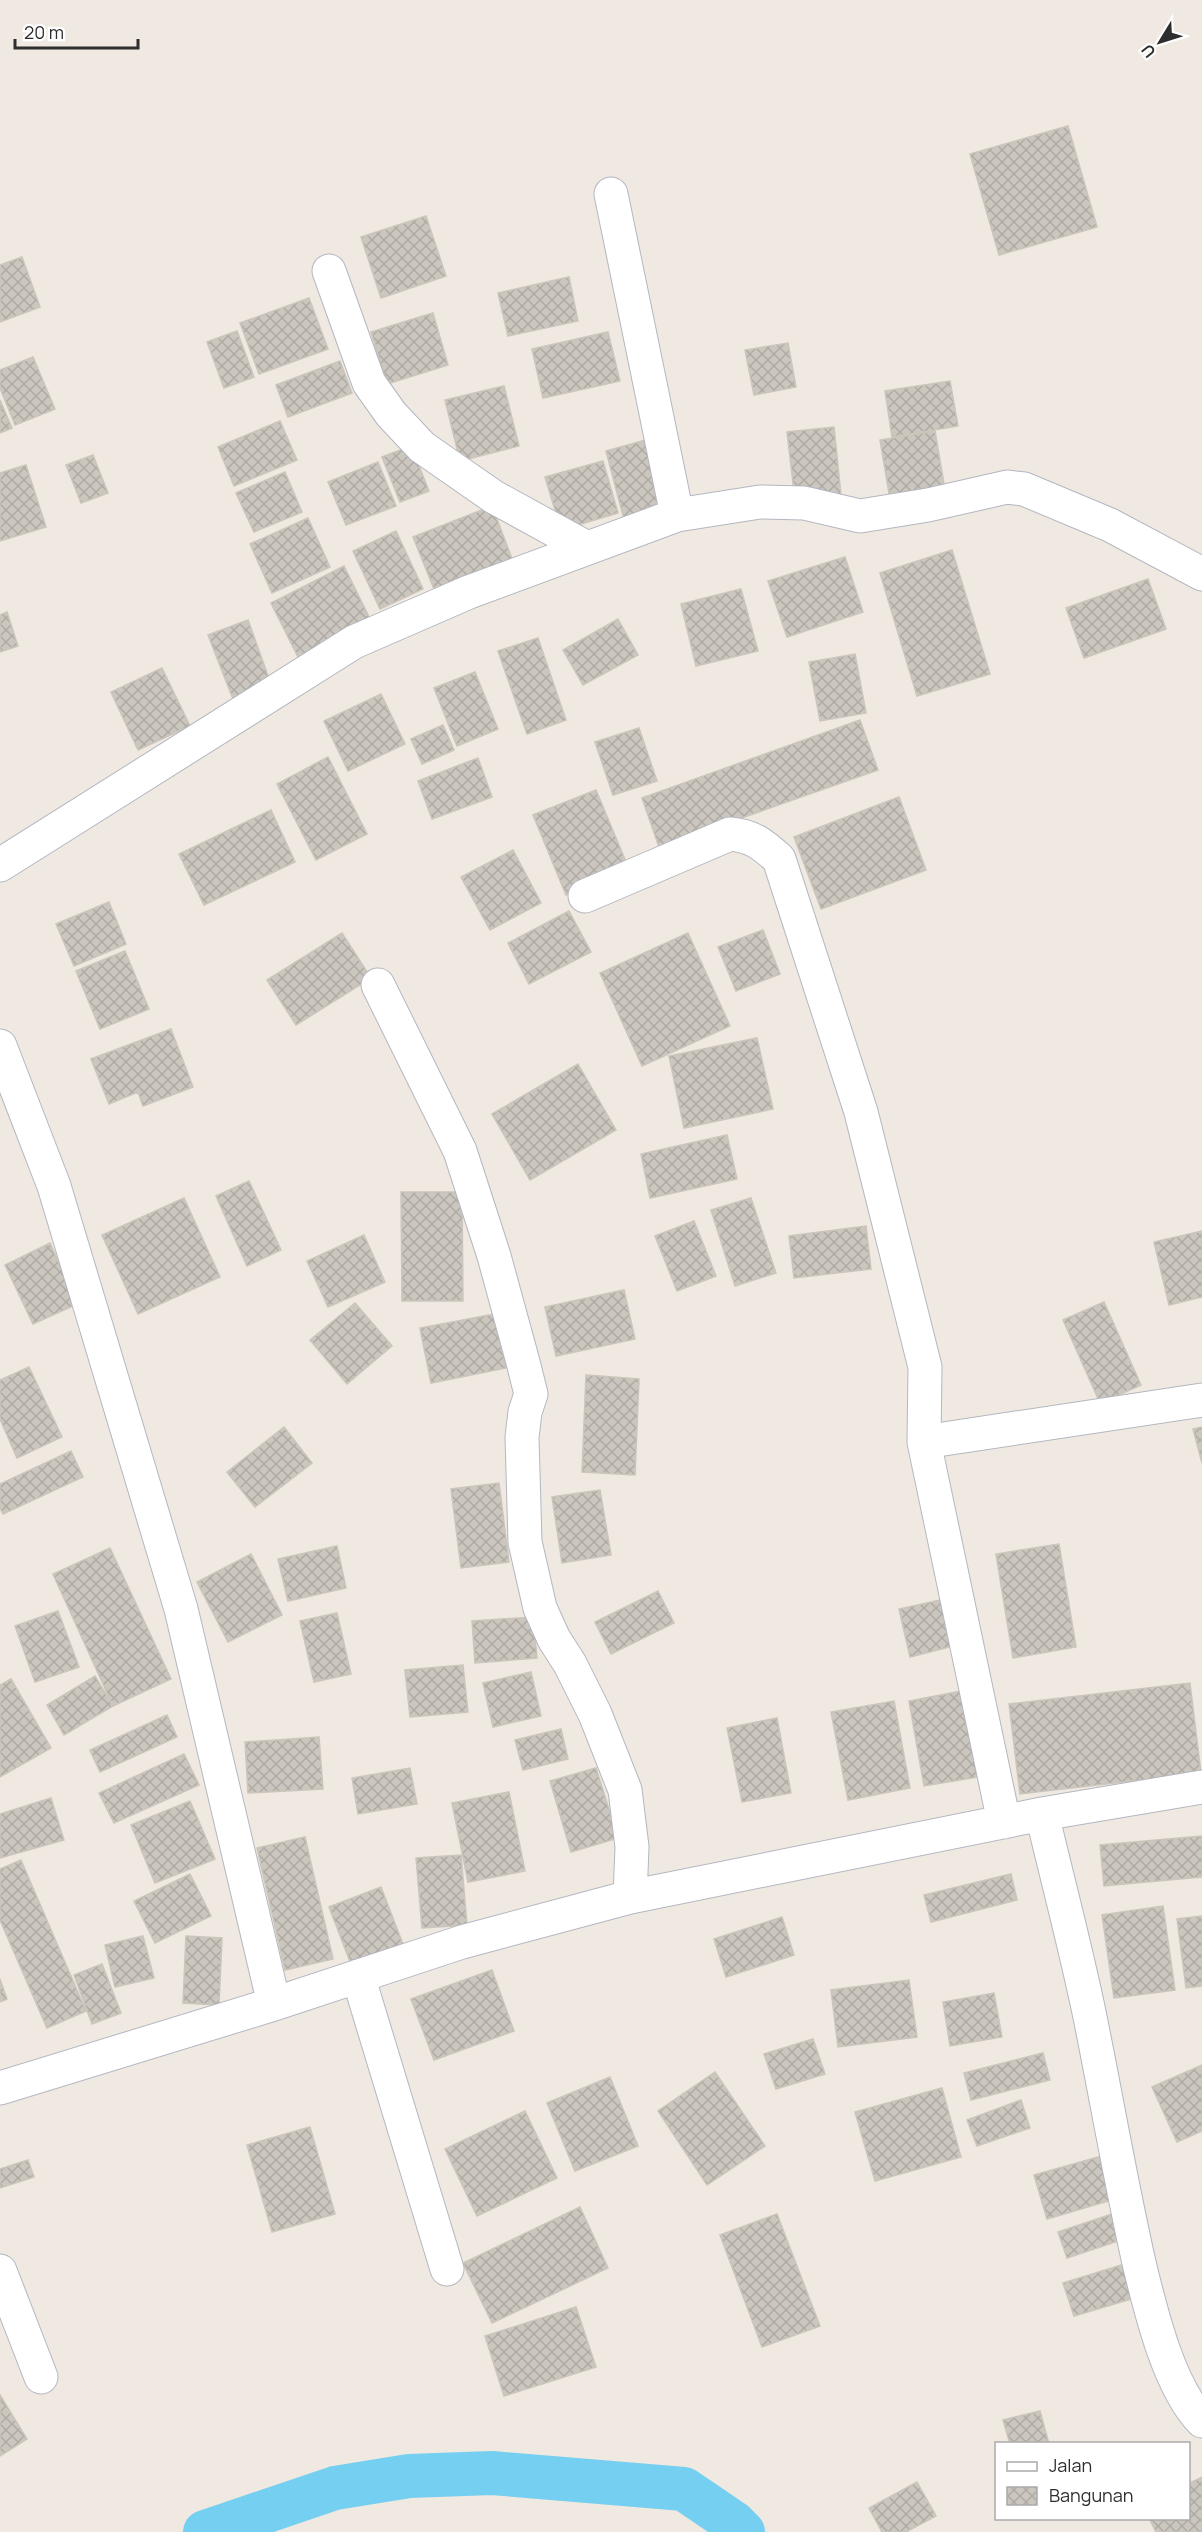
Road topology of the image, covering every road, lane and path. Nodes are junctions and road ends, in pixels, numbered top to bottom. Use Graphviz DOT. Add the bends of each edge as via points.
graph roads {
  1 [pos="611,194"];
  2 [pos="329,272"];
  3 [pos="677,515"];
  4 [pos="586,548"];
  5 [pos="1202,558"];
  6 [pos="1202,574"];
  7 [pos="0,865"];
  8 [pos="585,896"];
  9 [pos="378,985"];
  10 [pos="0,1046"];
  11 [pos="1202,1400"];
  12 [pos="924,1442"];
  13 [pos="1202,1787"];
  14 [pos="1042,1814"];
  15 [pos="1004,1822"];
  16 [pos="630,1897"];
  17 [pos="358,1976"];
  18 [pos="274,2004"];
  19 [pos="0,2088"];
  20 [pos="447,2269"];
  21 [pos="0,2271"];
  22 [pos="41,2377"];
  23 [pos="1202,2421"];
  1 -- 3 [label="street"];
  2 -- 4 [label="street" via="369,383 422,447 494,497"];
  3 -- 4 [label="street"];
  3 -- 6 [label="street" via="760,502 804,503 860,516 1007,487 1024,489 1110,525"];
  4 -- 7 [label="street" via="469,592 354,642"];
  5 -- 6 [label="street"];
  8 -- 12 [label="street" via="730,834 747,835 779,859 861,1112 912,1314 925,1367"];
  9 -- 16 [label="street" via="460,1151 494,1256 531,1394 522,1437 525,1542 540,1608 595,1714 625,1790 632,1847"];
  10 -- 18 [label="street" via="54,1186 181,1609"];
  11 -- 12 [label="street"];
  12 -- 15 [label="street"];
  13 -- 14 [label="street"];
  14 -- 15 [label="street"];
  14 -- 23 [label="street" via="1090,2016 1120,2183 1151,2312 1179,2384"];
  15 -- 16 [label="street"];
  16 -- 17 [label="street" via="462,1942"];
  17 -- 18 [label="street"];
  17 -- 20 [label="street"];
  18 -- 19 [label="street"];
  21 -- 22 [label="street"];
}
